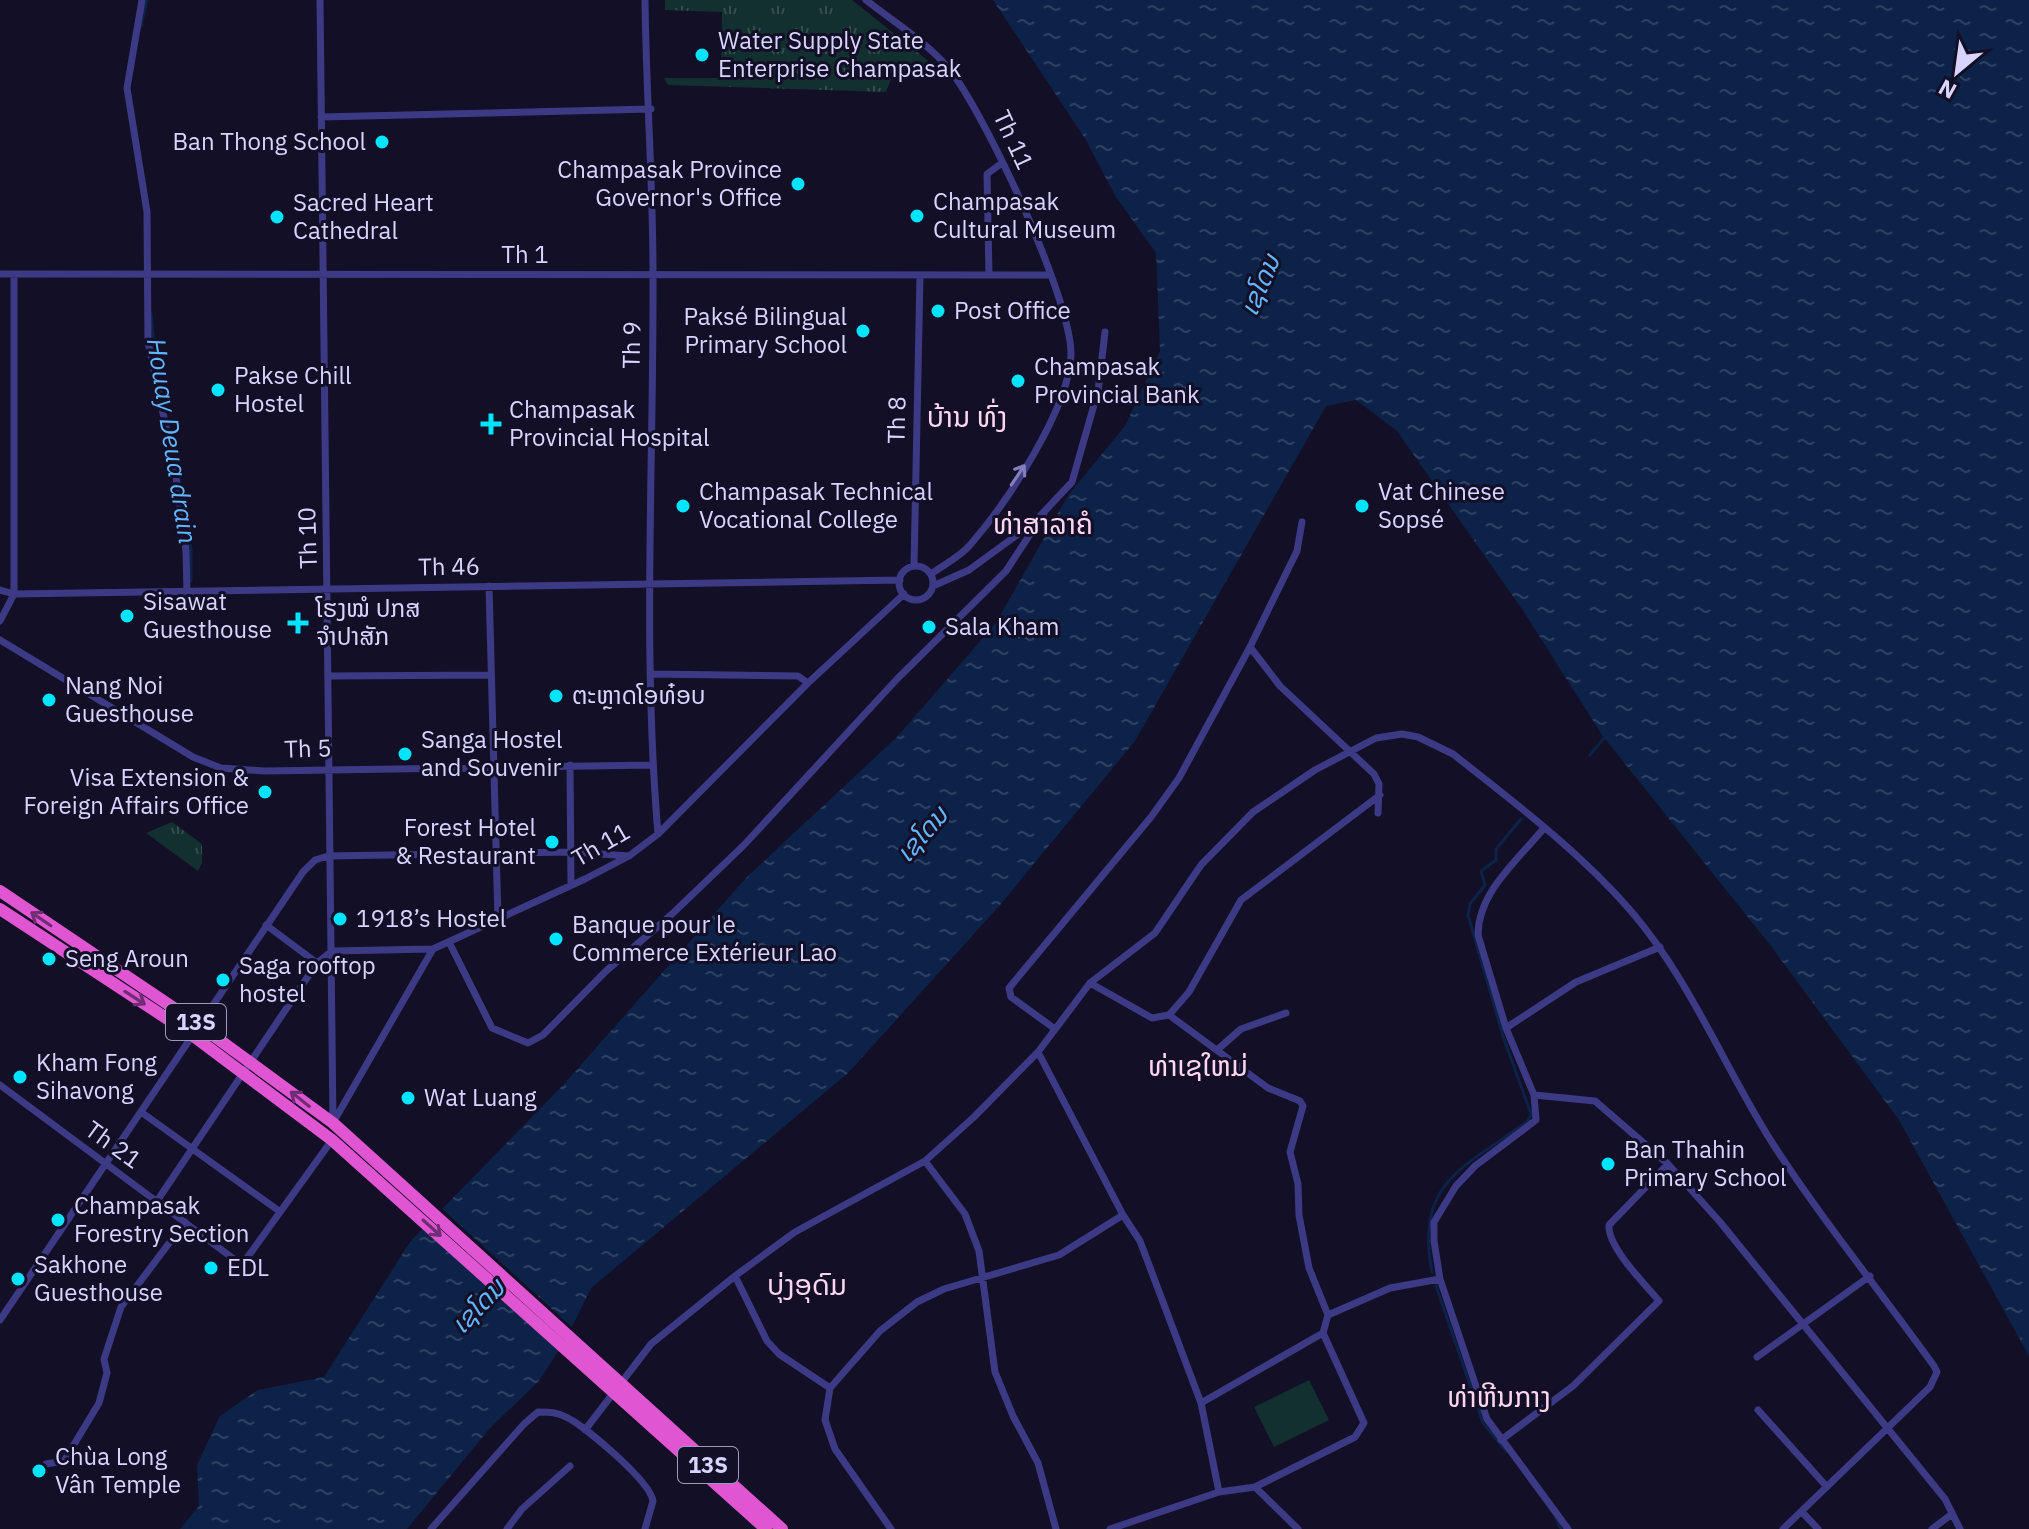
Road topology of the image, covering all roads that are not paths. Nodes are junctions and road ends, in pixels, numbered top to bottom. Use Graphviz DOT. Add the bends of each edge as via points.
graph roads {
  1 [pos="142,0"];
  2 [pos="320,0"];
  3 [pos="645,0"];
  4 [pos="866,0"];
  5 [pos="651,109"];
  6 [pos="321,117"];
  7 [pos="1002,163"];
  8 [pos="0,274"];
  9 [pos="145,274"];
  10 [pos="654,274"];
  11 [pos="14,275"];
  12 [pos="325,275"];
  13 [pos="989,275"];
  14 [pos="1050,275"];
  15 [pos="920,276"];
  16 [pos="1105,332"];
  17 [pos="1044,513"];
  18 [pos="1302,522"];
  19 [pos="914,566"];
  20 [pos="931,574"];
  21 [pos="900,580"];
  22 [pos="650,584"];
  23 [pos="489,586"];
  24 [pos="933,586"];
  25 [pos="329,589"];
  26 [pos="0,590"];
  27 [pos="14,594"];
  28 [pos="187,594"];
  29 [pos="904,594"];
  30 [pos="0,621"];
  31 [pos="0,640"];
  32 [pos="1250,647"];
  33 [pos="652,674"];
  34 [pos="490,675"];
  35 [pos="330,676"];
  36 [pos="808,683"];
  37 [pos="1352,750"];
  38 [pos="570,765"];
  39 [pos="652,765"];
  40 [pos="493,766"];
  41 [pos="328,768"];
  42 [pos="1380,795"];
  43 [pos="1378,813"];
  44 [pos="1544,828"];
  45 [pos="658,834"];
  46 [pos="572,852"];
  47 [pos="496,855"];
  48 [pos="328,856"];
  49 [pos="629,856"];
  50 [pos="571,885"];
  51 [pos="0,891"];
  52 [pos="0,909"];
  53 [pos="498,920"];
  54 [pos="266,925"];
  55 [pos="450,944"];
  56 [pos="1660,947"];
  57 [pos="433,949"];
  58 [pos="332,951"];
  59 [pos="317,963"];
  60 [pos="1090,983"];
  61 [pos="1286,1013"];
  62 [pos="1169,1015"];
  63 [pos="1506,1028"];
  64 [pos="1055,1029"];
  65 [pos="196,1030"];
  66 [pos="1217,1050"];
  67 [pos="1038,1052"];
  68 [pos="248,1067"];
  69 [pos="0,1085"];
  70 [pos="1534,1095"];
  71 [pos="141,1112"];
  72 [pos="333,1123"];
  73 [pos="332,1140"];
  74 [pos="192,1150"];
  75 [pos="925,1161"];
  76 [pos="104,1164"];
  77 [pos="1668,1164"];
  78 [pos="378,1171"];
  79 [pos="157,1201"];
  80 [pos="279,1211"];
  81 [pos="1123,1215"];
  82 [pos="185,1222"];
  83 [pos="735,1276"];
  84 [pos="1870,1276"];
  85 [pos="981,1277"];
  86 [pos="1440,1279"];
  87 [pos="1328,1315"];
  88 [pos="0,1320"];
  89 [pos="1801,1325"];
  90 [pos="1323,1333"];
  91 [pos="1757,1357"];
  92 [pos="830,1388"];
  93 [pos="634,1403"];
  94 [pos="1201,1403"];
  95 [pos="1758,1410"];
  96 [pos="585,1430"];
  97 [pos="1887,1430"];
  98 [pos="1501,1440"];
  99 [pos="46,1464"];
  100 [pos="570,1466"];
  101 [pos="1255,1487"];
  102 [pos="1827,1487"];
  103 [pos="1219,1492"];
  104 [pos="1802,1512"];
  105 [pos="1952,1514"];
  106 [pos="431,1529"];
  107 [pos="507,1529"];
  108 [pos="645,1529"];
  109 [pos="766,1529"];
  110 [pos="782,1529"];
  111 [pos="891,1529"];
  112 [pos="1056,1529"];
  113 [pos="1110,1529"];
  114 [pos="1298,1529"];
  115 [pos="1568,1529"];
  116 [pos="1783,1529"];
  117 [pos="1818,1529"];
  118 [pos="1932,1529"];
  119 [pos="1960,1529"];
  1 -- 9 [label="street" via="126,74 147,212"];
  2 -- 6 [label="street, Th 10"];
  3 -- 5 [label="street, Th 9"];
  4 -- 7 [label="street, Th 11" via="948,68 973,102"];
  5 -- 6 [label="street"];
  5 -- 10 [label="street, Th 9"];
  6 -- 12 [label="street, Th 10"];
  7 -- 13 [label="street" via="987,174"];
  7 -- 14 [label="street, Th 11"];
  8 -- 11 [label="street, Th 1"];
  9 -- 11 [label="street, Th 1"];
  9 -- 12 [label="street, Th 1"];
  9 -- 28 [label="street" via="148,342 175,470"];
  10 -- 12 [label="street, Th 1"];
  10 -- 15 [label="street, Th 1"];
  10 -- 22 [label="street, Th 9"];
  11 -- 27 [label="street"];
  12 -- 25 [label="street, Th 10"];
  13 -- 14 [label="street, Th 1"];
  13 -- 15 [label="street, Th 1"];
  20 -- 14 [label="street, Th 11, one-way" via="969,547 1059,408 1071,354 1069,329"];
  15 -- 19 [label="street, Th 8"];
  16 -- 17 [label="street" via="1098,391 1072,482"];
  17 -- 24 [label="street" via="982,561"];
  17 -- 55 [label="street" via="1006,571 897,679 815,772 543,1035 528,1043 492,1028"];
  18 -- 32 [label="street" via="1297,551"];
  19 -- 20 [label="street"];
  19 -- 21 [label="street"];
  20 -- 24 [label="street"];
  21 -- 22 [label="street, Th 46"];
  21 -- 29 [label="street"];
  22 -- 23 [label="street, Th 46"];
  22 -- 33 [label="street, Th 9"];
  23 -- 25 [label="street, Th 46"];
  23 -- 34 [label="street"];
  24 -- 29 [label="street" via="922,599"];
  25 -- 28 [label="street, Th 46"];
  25 -- 35 [label="street, Th 10"];
  26 -- 27 [label="street, Th 46"];
  27 -- 28 [label="street, Th 46"];
  27 -- 30 [label="street"];
  29 -- 36 [label="street, Th 11"];
  31 -- 41 [label="street, Th 5" via="207,764 264,771"];
  32 -- 37 [label="street" via="1287,692"];
  32 -- 64 [label="street" via="1179,778 1009,988 1011,997"];
  33 -- 36 [label="street" via="798,676"];
  33 -- 39 [label="street, Th 9"];
  34 -- 35 [label="street"];
  34 -- 40 [label="street"];
  35 -- 41 [label="street, Th 10"];
  36 -- 45 [label="street, Th 11"];
  37 -- 42 [label="street" via="1374,774"];
  37 -- 44 [label="street" via="1376,738 1402,734 1433,742"];
  37 -- 60 [label="street" via="1253,812 1201,865 1155,933"];
  38 -- 39 [label="street, Th 5"];
  38 -- 40 [label="street, Th 5"];
  38 -- 46 [label="street"];
  39 -- 45 [label="street, Th 9"];
  40 -- 41 [label="street, Th 5"];
  40 -- 47 [label="street"];
  41 -- 48 [label="street, Th 10"];
  42 -- 43 [label="street"];
  42 -- 62 [label="street" via="1241,900 1189,992"];
  44 -- 56 [label="street" via="1601,877"];
  44 -- 63 [label="street" via="1487,897 1478,919"];
  45 -- 49 [label="street, Th 11"];
  46 -- 47 [label="street"];
  46 -- 49 [label="street"];
  46 -- 50 [label="street"];
  47 -- 48 [label="street"];
  47 -- 53 [label="street"];
  48 -- 54 [label="street" via="303,872"];
  48 -- 58 [label="street, Th 10"];
  49 -- 50 [label="street, Th 11"];
  50 -- 53 [label="street, Th 11"];
  65 -- 51 [label="highway, 13S, one-way"];
  52 -- 65 [label="highway, 13S, one-way"];
  53 -- 55 [label="street, Th 11"];
  54 -- 59 [label="street"];
  54 -- 65 [label="street"];
  55 -- 57 [label="street, Th 11"];
  56 -- 63 [label="street" via="1576,982"];
  56 -- 84 [label="street" via="1775,1146"];
  57 -- 58 [label="street, Th 11"];
  57 -- 72 [label="street"];
  58 -- 59 [label="street"];
  58 -- 72 [label="street, Th 10"];
  59 -- 68 [label="street"];
  60 -- 62 [label="street" via="1152,1018"];
  60 -- 64 [label="street"];
  61 -- 66 [label="street" via="1241,1029"];
  62 -- 66 [label="street"];
  63 -- 70 [label="street"];
  64 -- 67 [label="street"];
  65 -- 68 [label="highway, 13S"];
  65 -- 71 [label="street"];
  66 -- 87 [label="street" via="1268,1088 1303,1106 1290,1152 1309,1268"];
  67 -- 75 [label="street"];
  67 -- 81 [label="street"];
  72 -- 68 [label="highway, 13S, one-way"];
  68 -- 73 [label="highway, 13S"];
  68 -- 74 [label="street"];
  69 -- 76 [label="street, Th 21"];
  70 -- 77 [label="street" via="1595,1101"];
  70 -- 86 [label="street" via="1536,1120 1475,1166 1442,1206 1434,1222"];
  71 -- 74 [label="street"];
  71 -- 76 [label="street"];
  72 -- 78 [label="highway, 13S"];
  73 -- 78 [label="highway, 13S"];
  73 -- 80 [label="street"];
  74 -- 79 [label="street"];
  74 -- 80 [label="street"];
  75 -- 83 [label="street" via="795,1232"];
  75 -- 85 [label="street" via="965,1214 979,1251"];
  76 -- 79 [label="street, Th 21"];
  76 -- 88 [label="street"];
  77 -- 89 [label="street"];
  77 -- 98 [label="street" via="1608,1231 1659,1301 1573,1386"];
  78 -- 93 [label="highway, 13S"];
  79 -- 82 [label="street, Th 21"];
  80 -- 82 [label="street, Th 21" via="242,1265"];
  81 -- 85 [label="street" via="1059,1255"];
  81 -- 94 [label="street" via="1140,1241"];
  82 -- 99 [label="street" via="121,1307 104,1359 107,1373 99,1403 64,1461"];
  83 -- 92 [label="street" via="767,1341"];
  83 -- 96 [label="street" via="651,1344"];
  84 -- 89 [label="street"];
  84 -- 97 [label="street" via="1937,1372 1930,1387"];
  85 -- 92 [label="street" via="944,1289 898,1315"];
  85 -- 112 [label="street" via="995,1372 1038,1463"];
  86 -- 87 [label="street" via="1390,1288"];
  86 -- 98 [label="street" via="1487,1419"];
  87 -- 90 [label="street"];
  89 -- 91 [label="street"];
  89 -- 97 [label="street"];
  90 -- 94 [label="street"];
  90 -- 101 [label="street" via="1363,1428 1355,1437"];
  92 -- 111 [label="street" via="825,1420 835,1449"];
  93 -- 109 [label="highway, 13S"];
  93 -- 110 [label="highway, 13S"];
  94 -- 103 [label="street"];
  95 -- 102 [label="street"];
  96 -- 106 [label="street" via="567,1417 538,1412"];
  96 -- 108 [label="street" via="652,1493"];
  97 -- 102 [label="street"];
  97 -- 105 [label="street"];
  98 -- 115 [label="street"];
  100 -- 107 [label="street"];
  101 -- 103 [label="street"];
  101 -- 114 [label="street"];
  102 -- 104 [label="street"];
  103 -- 113 [label="street"];
  104 -- 116 [label="street"];
  104 -- 117 [label="street"];
  105 -- 118 [label="street"];
  105 -- 119 [label="street"];
}
